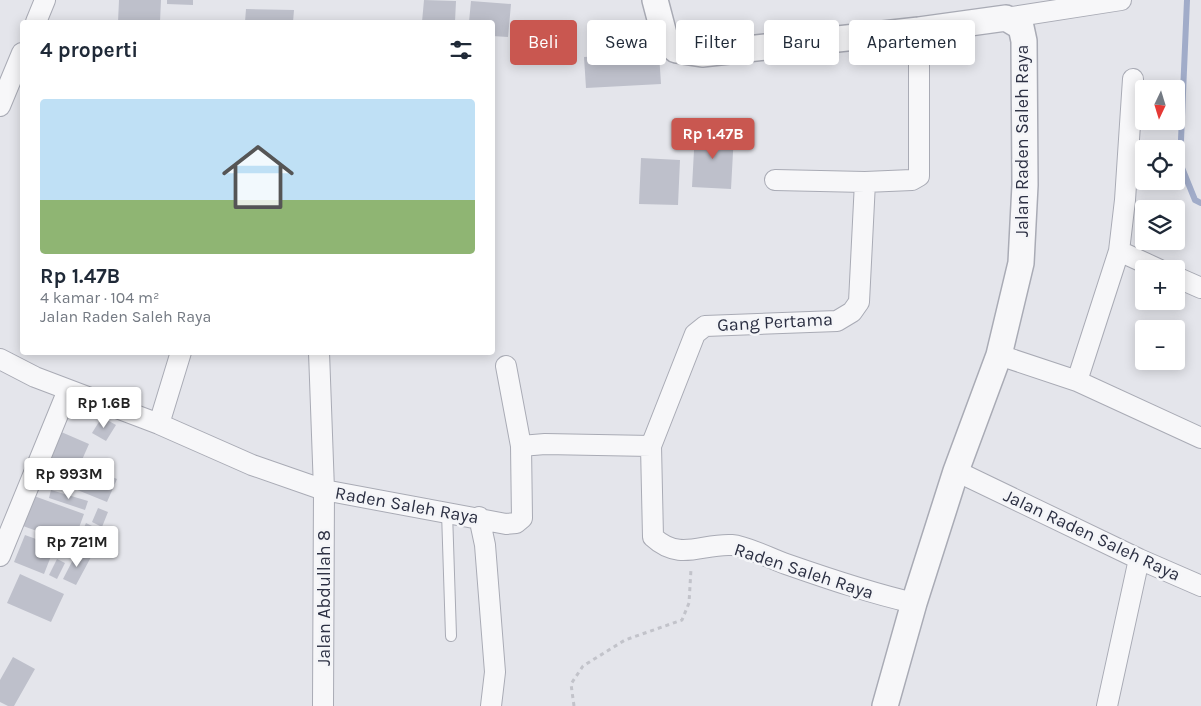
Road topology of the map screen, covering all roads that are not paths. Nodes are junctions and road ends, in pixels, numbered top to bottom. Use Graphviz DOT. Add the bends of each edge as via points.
graph roads {
  1 [pos="45,0"];
  2 [pos="655,0"];
  3 [pos="1121,0"];
  4 [pos="1006,18"];
  5 [pos="37,20"];
  6 [pos="975,22"];
  7 [pos="849,38"];
  8 [pos="20,58"];
  9 [pos="919,65"];
  10 [pos="1133,79"];
  11 [pos="0,106"];
  12 [pos="774,180"];
  13 [pos="864,182"];
  14 [pos="1119,251"];
  15 [pos="1138,260"];
  16 [pos="1185,281"];
  17 [pos="1201,288"];
  18 [pos="180,355"];
  19 [pos="319,355"];
  20 [pos="999,355"];
  21 [pos="0,359"];
  22 [pos="22,360"];
  23 [pos="506,366"];
  24 [pos="1077,381"];
  25 [pos="68,390"];
  26 [pos="159,424"];
  27 [pos="1201,438"];
  28 [pos="521,446"];
  29 [pos="651,446"];
  30 [pos="956,471"];
  31 [pos="324,490"];
  32 [pos="447,512"];
  33 [pos="479,518"];
  34 [pos="0,556"];
  35 [pos="1139,559"];
  36 [pos="1201,586"];
  37 [pos="914,603"];
  38 [pos="451,636"];
  39 [pos="323,706"];
  40 [pos="491,706"];
  41 [pos="885,706"];
  42 [pos="1107,706"];
  1 -- 5 [label="street"];
  2 -- 7 [label="street" via="665,38 676,50 702,54"];
  3 -- 4 [label="street"];
  4 -- 6 [label="street"];
  4 -- 20 [label="street, Jalan Raden Saleh Raya" via="1021,27 1024,41 1025,185 1021,263"];
  8 -- 11 [label="street"];
  9 -- 13 [label="street" via="919,176 912,180"];
  10 -- 14 [label="street" via="1126,200"];
  12 -- 13 [label="street"];
  13 -- 29 [label="street, Gang Pertama" via="859,302 852,312 836,321 705,326 695,334"];
  14 -- 15 [label="street"];
  14 -- 24 [label="street"];
  16 -- 17 [label="street"];
  18 -- 26 [label="street"];
  19 -- 31 [label="street, Jalan Abdullah 8"];
  20 -- 24 [label="street"];
  20 -- 30 [label="street, Jalan Raden Saleh Raya"];
  21 -- 22 [label="street, Raden Saleh Raya"];
  22 -- 25 [label="street, Raden Saleh Raya"];
  23 -- 28 [label="street"];
  24 -- 27 [label="street"];
  25 -- 26 [label="street, Raden Saleh Raya"];
  25 -- 34 [label="street"];
  26 -- 31 [label="street, Raden Saleh Raya" via="252,465"];
  28 -- 29 [label="street"];
  28 -- 33 [label="street, Raden Saleh Raya" via="522,518 516,523 506,524"];
  29 -- 37 [label="street, Raden Saleh Raya" via="653,537 662,546 695,550 733,545 867,592"];
  30 -- 35 [label="street, Jalan Raden Saleh Raya"];
  30 -- 37 [label="street, Jalan Raden Saleh Raya"];
  31 -- 32 [label="street, Raden Saleh Raya"];
  31 -- 39 [label="street, Jalan Abdullah 8"];
  32 -- 33 [label="street, Raden Saleh Raya"];
  32 -- 38 [label="lane"];
  33 -- 40 [label="street" via="485,545 495,672"];
  35 -- 36 [label="street, Jalan Raden Saleh Raya"];
  35 -- 42 [label="street"];
  37 -- 41 [label="street, Jalan Raden Saleh Raya"];
}
